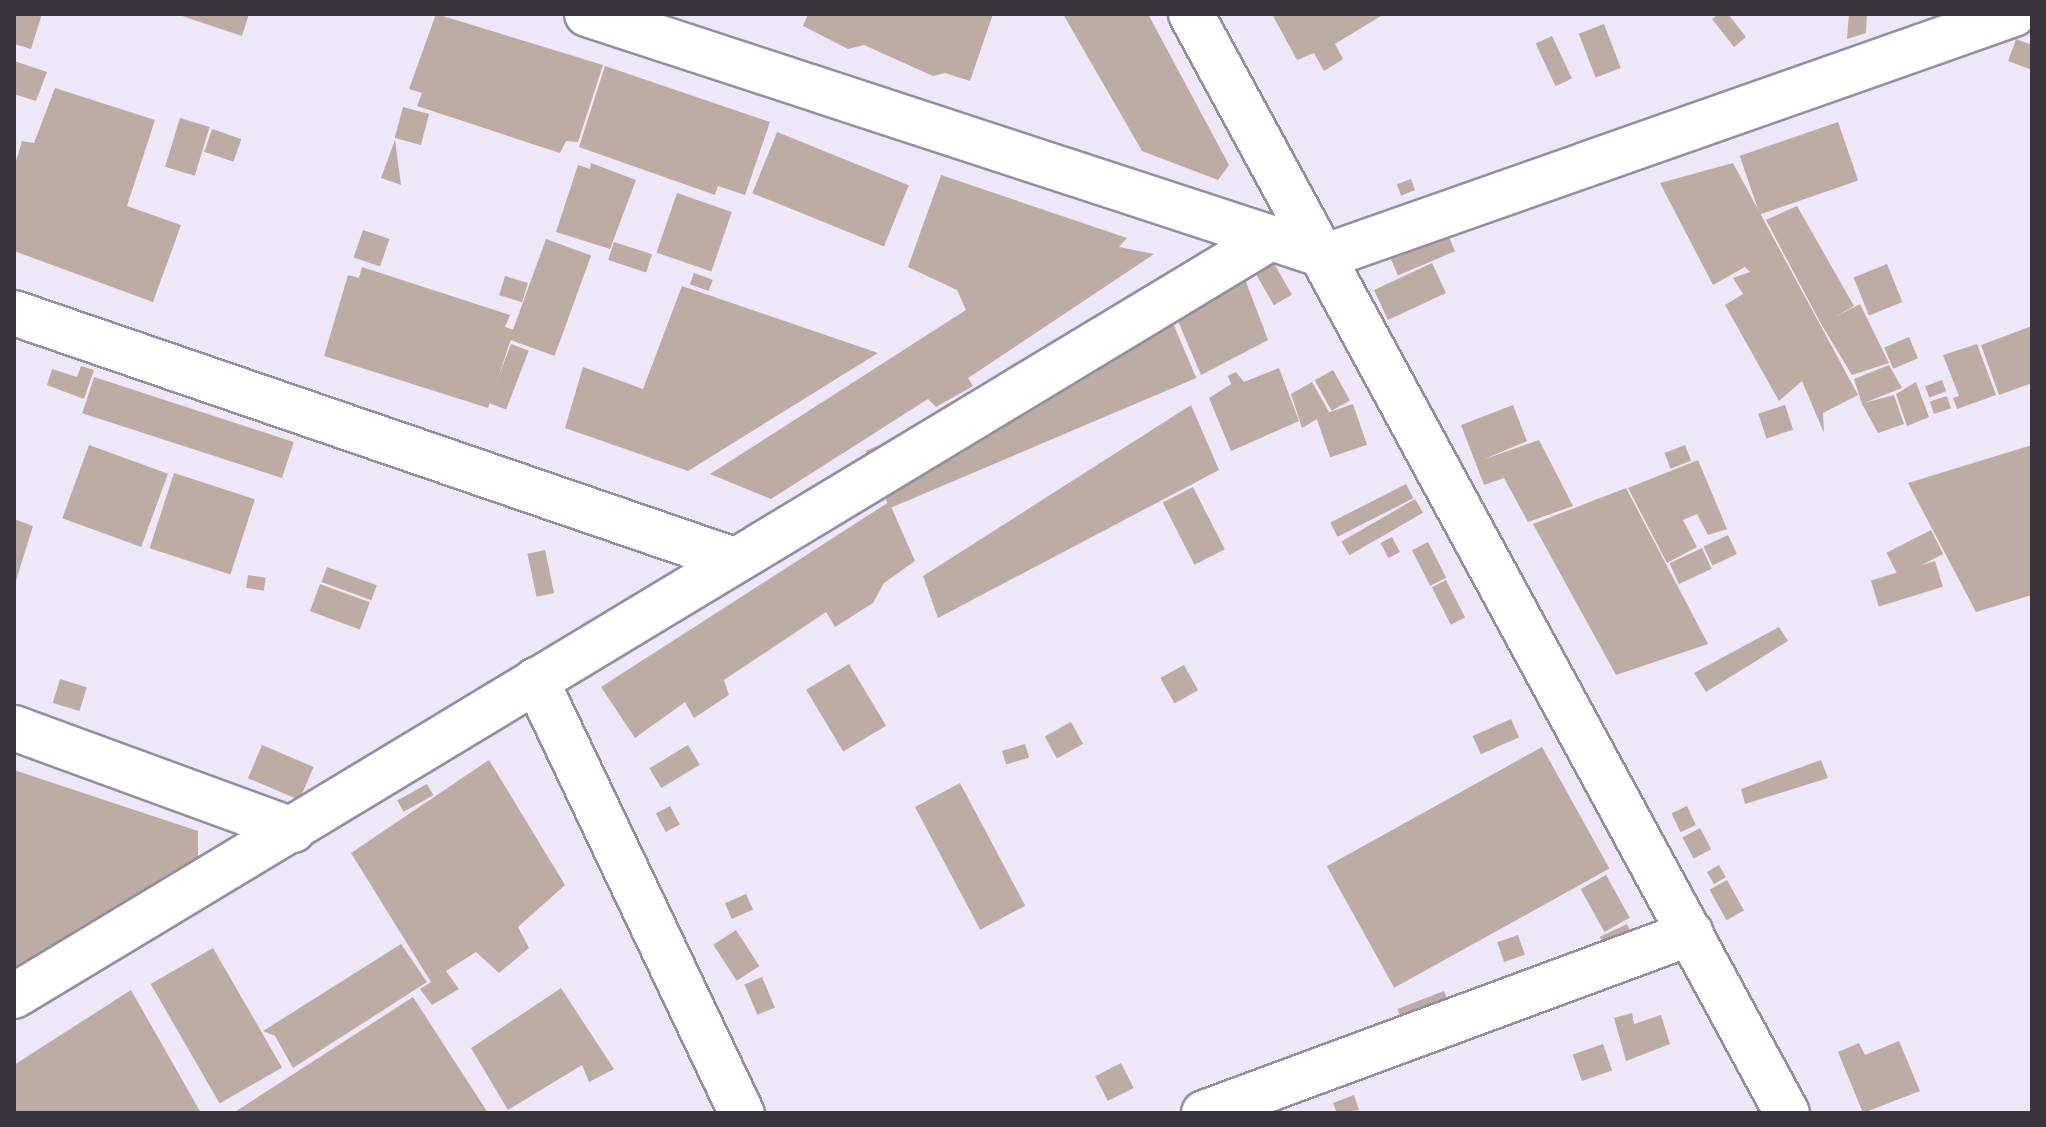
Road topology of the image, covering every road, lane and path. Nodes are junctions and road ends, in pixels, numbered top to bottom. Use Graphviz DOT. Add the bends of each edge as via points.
graph roads {
  1 [pos="587,14"];
  2 [pos="1191,14"];
  3 [pos="2014,14"];
  4 [pos="1269,239"];
  5 [pos="1326,256"];
  6 [pos="14,313"];
  7 [pos="734,560"];
  8 [pos="536,680"];
  9 [pos="14,728"];
  10 [pos="293,830"];
  11 [pos="1691,933"];
  12 [pos="14,996"];
  13 [pos="742,1113"];
  14 [pos="1204,1113"];
  15 [pos="1787,1113"];
  1 -- 4 [label="street"];
  2 -- 5 [label="street"];
  3 -- 5 [label="street"];
  4 -- 5 [label="street"];
  4 -- 7 [label="street"];
  5 -- 11 [label="street"];
  6 -- 7 [label="street"];
  7 -- 8 [label="street"];
  8 -- 10 [label="street"];
  8 -- 13 [label="street"];
  9 -- 10 [label="street"];
  10 -- 12 [label="street"];
  11 -- 14 [label="street"];
  11 -- 15 [label="street"];
}
